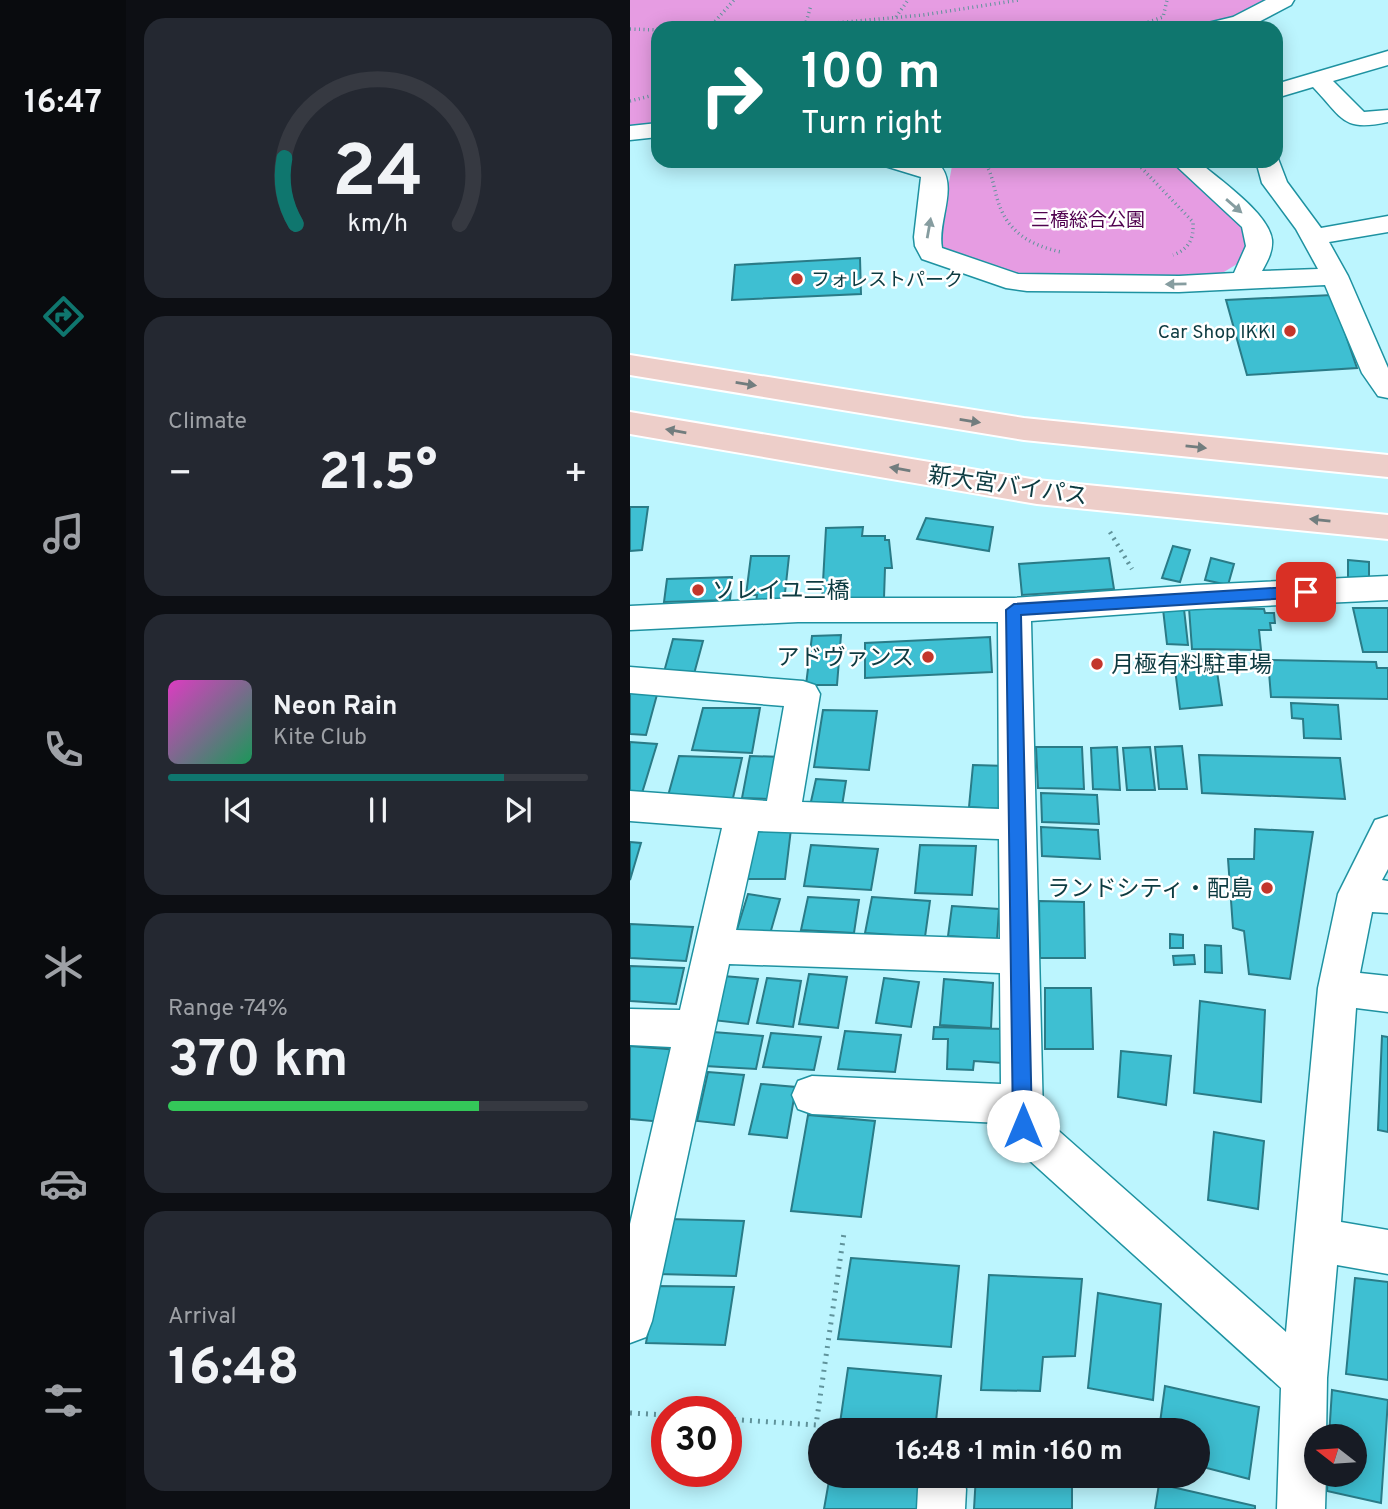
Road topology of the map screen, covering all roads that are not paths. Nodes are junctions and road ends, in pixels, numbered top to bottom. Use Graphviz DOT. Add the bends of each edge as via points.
graph roads {
  1 [pos="1283,0"];
  2 [pos="1243,21"];
  3 [pos="1388,58"];
  4 [pos="1318,79"];
  5 [pos="1283,89"];
  6 [pos="1384,116"];
  7 [pos="651,131"];
  8 [pos="630,133"];
  9 [pos="917,168"];
  10 [pos="1191,168"];
  11 [pos="1270,168"];
  12 [pos="1388,224"];
  13 [pos="1313,237"];
  14 [pos="1335,276"];
  15 [pos="1244,280"];
  16 [pos="630,365"];
  17 [pos="1388,389"];
  18 [pos="630,423"];
  19 [pos="1388,466"];
  20 [pos="1388,527"];
  21 [pos="1388,588"];
  22 [pos="1014,610"];
  23 [pos="630,618"];
  24 [pos="630,680"];
  25 [pos="630,806"];
  26 [pos="743,815"];
  27 [pos="782,817"];
  28 [pos="1018,825"];
  29 [pos="1388,831"];
  30 [pos="1372,895"];
  31 [pos="713,946"];
  32 [pos="1020,957"];
  33 [pos="1338,988"];
  34 [pos="1388,994"];
  35 [pos="630,1027"];
  36 [pos="695,1029"];
  37 [pos="812,1095"];
  38 [pos="1023,1104"];
  39 [pos="1318,1240"];
  40 [pos="1388,1252"];
  41 [pos="630,1321"];
  42 [pos="1304,1378"];
  43 [pos="1301,1509"];
  1 -- 2 [label="street"];
  3 -- 4 [label="street"];
  4 -- 5 [label="street"];
  4 -- 6 [label="street" via="1358,120"];
  7 -- 8 [label="street"];
  15 -- 9 [label="street, one-way" via="1027,283 935,255 927,241 934,202 933,173"];
  10 -- 15 [label="street, one-way" via="1260,235 1258,252"];
  11 -- 13 [label="street" via="1275,183"];
  12 -- 13 [label="street"];
  13 -- 14 [label="street"];
  14 -- 15 [label="street"];
  14 -- 17 [label="street" via="1376,373"];
  16 -- 19 [label="highway, one-way" via="1024,429"];
  20 -- 18 [label="highway, 新大宮バイパス, one-way" via="1037,492"];
  21 -- 22 [label="street"];
  22 -- 23 [label="street" via="798,610"];
  22 -- 28 [label="street"];
  24 -- 27 [label="street" via="803,694"];
  25 -- 26 [label="street"];
  26 -- 27 [label="street"];
  26 -- 31 [label="street"];
  27 -- 28 [label="street"];
  28 -- 32 [label="street"];
  29 -- 30 [label="street"];
  30 -- 33 [label="street"];
  31 -- 32 [label="street"];
  31 -- 36 [label="street"];
  32 -- 38 [label="street"];
  33 -- 34 [label="street"];
  33 -- 39 [label="street"];
  35 -- 36 [label="street"];
  36 -- 41 [label="street"];
  37 -- 38 [label="street"];
  38 -- 42 [label="street" via="1023,1126"];
  39 -- 40 [label="street"];
  39 -- 42 [label="street"];
  42 -- 43 [label="street"];
}
